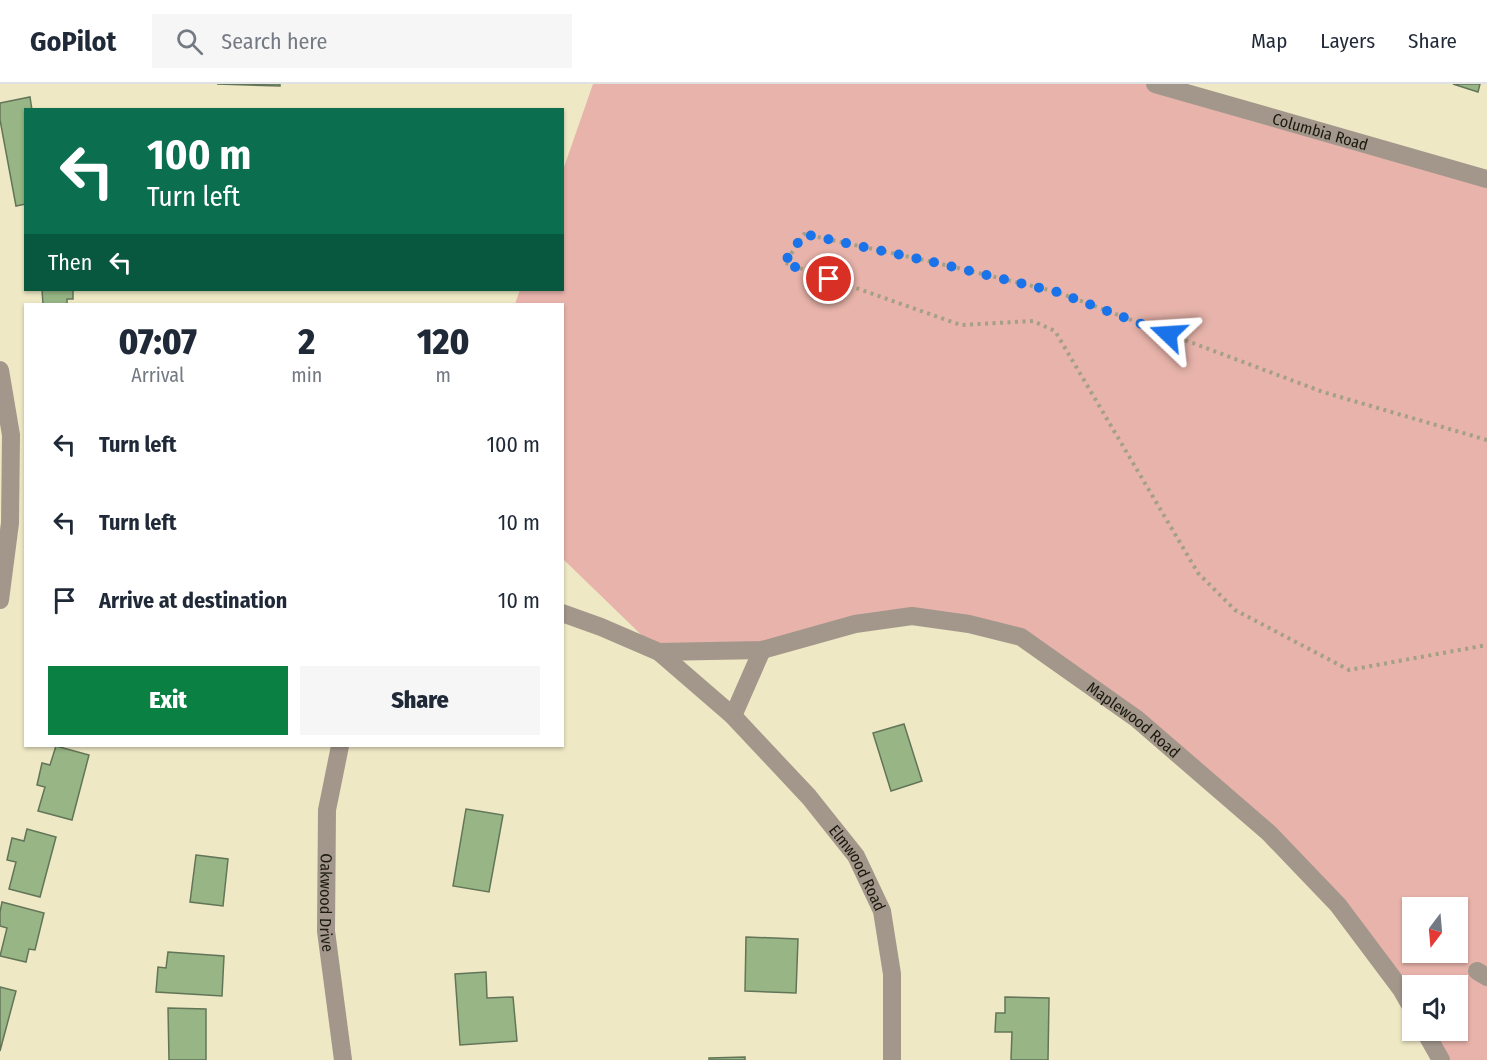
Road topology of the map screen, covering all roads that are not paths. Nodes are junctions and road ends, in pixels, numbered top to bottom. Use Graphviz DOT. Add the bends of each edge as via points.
graph roads {
  1 [pos="1155,84"];
  2 [pos="1487,179"];
  3 [pos="0,370"];
  4 [pos="0,600"];
  5 [pos="564,614"];
  6 [pos="762,650"];
  7 [pos="659,652"];
  8 [pos="733,716"];
  9 [pos="340,747"];
  10 [pos="1402,991"];
  11 [pos="1430,1041"];
  12 [pos="343,1060"];
  13 [pos="892,1060"];
  14 [pos="1441,1060"];
  1 -- 2 [label="street, Columbia Road"];
  3 -- 4 [label="street" via="11,446 10,523"];
  5 -- 7 [label="street"];
  6 -- 7 [label="street, Maplewood Road"];
  6 -- 8 [label="street"];
  6 -- 10 [label="street, Maplewood Road" via="855,624 912,616 1021,637 1137,719 1269,833 1338,905"];
  7 -- 8 [label="street"];
  8 -- 13 [label="street, Elmwood Road" via="809,797 856,856 882,911 892,974"];
  9 -- 12 [label="street, Oakwood Drive" via="327,810 326,931"];
  11 -- 14 [label="street"];
}
